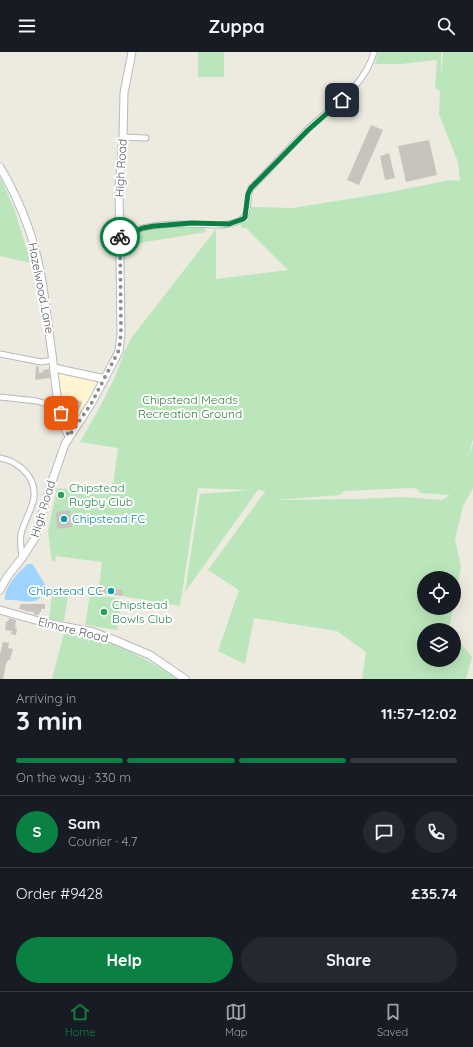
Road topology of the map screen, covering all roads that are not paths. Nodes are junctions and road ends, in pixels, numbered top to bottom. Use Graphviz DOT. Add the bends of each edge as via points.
graph roads {
  1 [pos="132,52"];
  2 [pos="374,52"];
  3 [pos="123,137"];
  4 [pos="146,138"];
  5 [pos="0,167"];
  6 [pos="120,236"];
  7 [pos="0,354"];
  8 [pos="54,364"];
  9 [pos="105,379"];
  10 [pos="0,397"];
  11 [pos="59,404"];
  12 [pos="69,436"];
  13 [pos="0,458"];
  14 [pos="22,558"];
  15 [pos="0,590"];
  16 [pos="0,610"];
  17 [pos="185,679"];
  1 -- 3 [label="street, High Road" via="124,93"];
  2 -- 6 [label="street" via="361,80 251,188 243,219 224,225 192,223 154,226"];
  3 -- 4 [label="street"];
  3 -- 6 [label="street, High Road" via="119,189"];
  5 -- 8 [label="street, Hazelwood Lane" via="20,207 36,253"];
  6 -- 9 [label="street, High Road" via="121,337 119,350"];
  7 -- 8 [label="street"];
  8 -- 9 [label="street"];
  8 -- 11 [label="street, Hazelwood Lane"];
  9 -- 12 [label="street, High Road"];
  10 -- 11 [label="street"];
  11 -- 12 [label="street, Hazelwood Lane"];
  12 -- 14 [label="street, High Road" via="50,487 37,535"];
  13 -- 14 [label="street" via="23,469 30,477 34,489 33,502 21,536"];
  14 -- 15 [label="street, High Road"];
  16 -- 17 [label="street, Elmore Road" via="46,623 93,632 112,639 150,655"];
}
